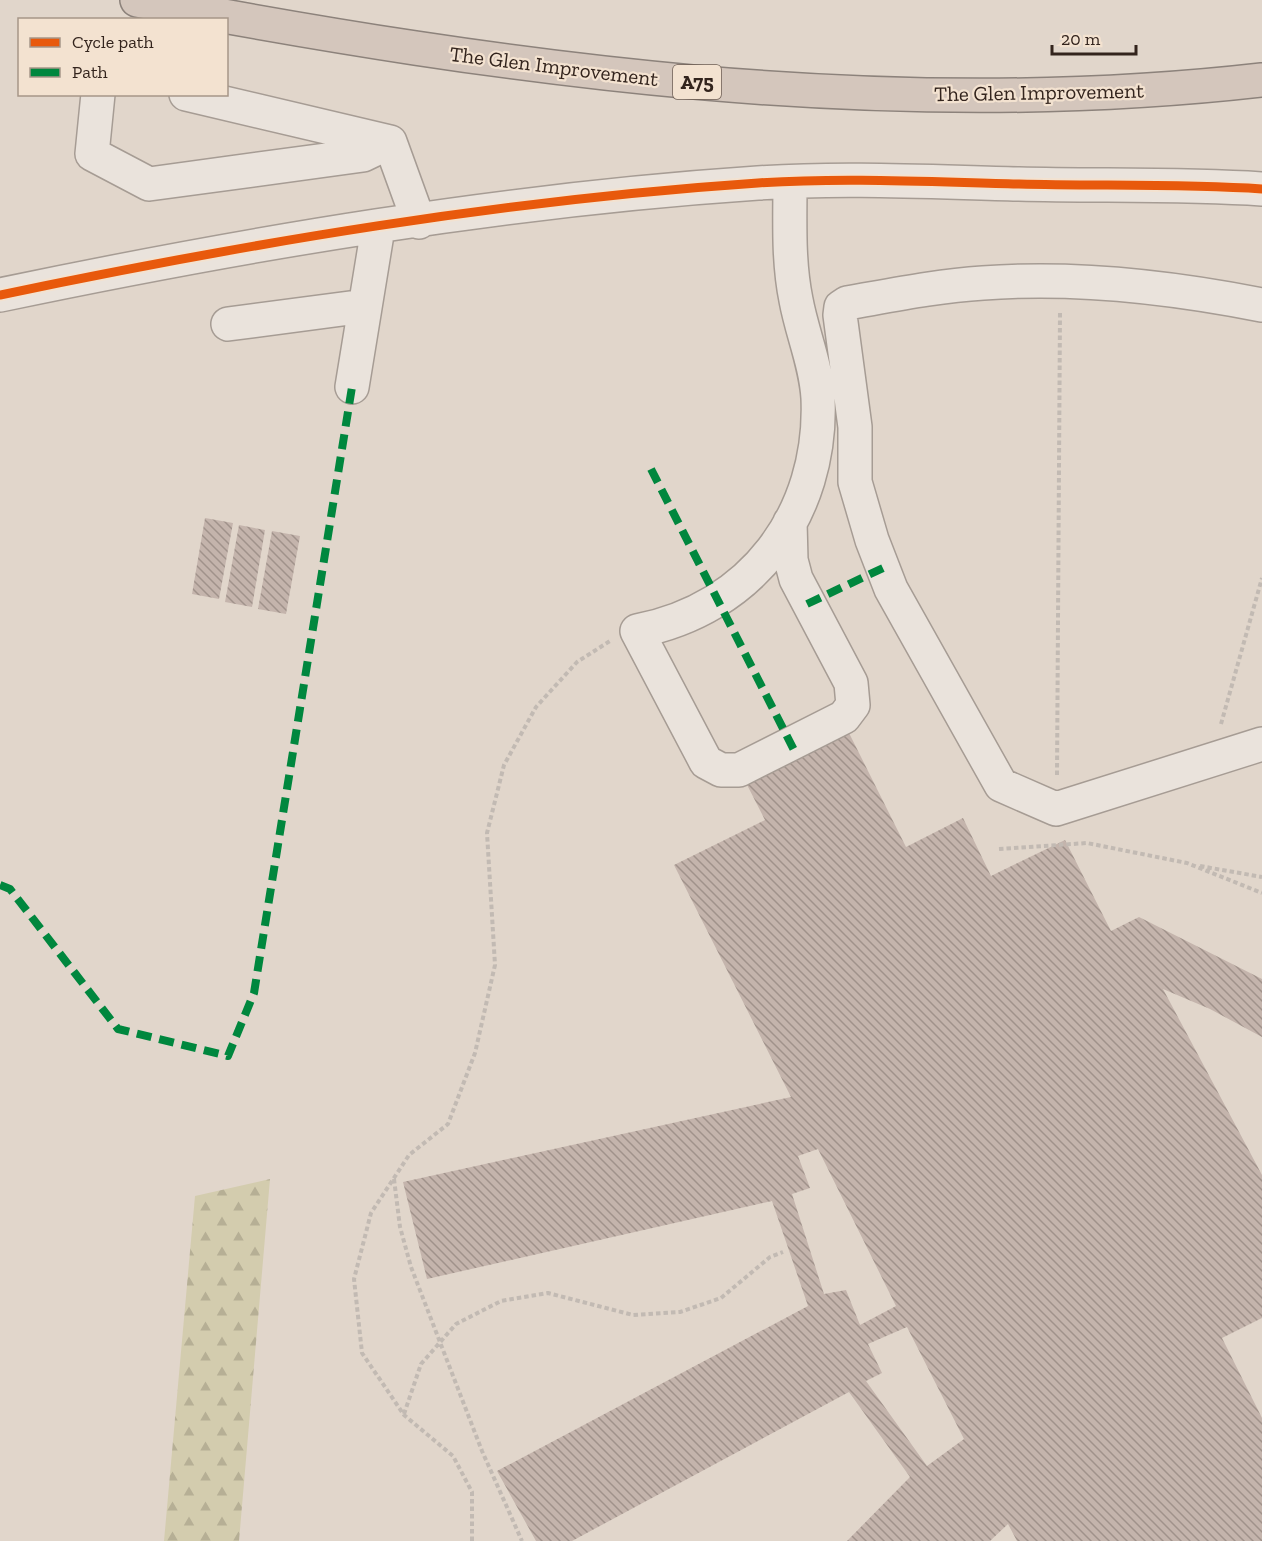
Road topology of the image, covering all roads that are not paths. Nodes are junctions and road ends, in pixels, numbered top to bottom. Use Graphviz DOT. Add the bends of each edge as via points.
graph roads {
  1 [pos="137,0"];
  2 [pos="1262,80"];
  3 [pos="98,96"];
  4 [pos="194,96"];
  5 [pos="390,142"];
  6 [pos="790,182"];
  7 [pos="1262,189"];
  8 [pos="419,222"];
  9 [pos="378,228"];
  10 [pos="0,295"];
  11 [pos="1262,305"];
  12 [pos="365,306"];
  13 [pos="228,324"];
  14 [pos="352,387"];
  15 [pos="790,522"];
  16 [pos="1262,744"];
  1 -- 2 [label="highway, The Glen Improvement / A75" via="472,57 569,70 799,90 1087,94"];
  3 -- 5 [label="street" via="93,154 149,184 363,155"];
  4 -- 5 [label="street"];
  5 -- 8 [label="street"];
  6 -- 7 [label="street"];
  6 -- 8 [label="street" via="552,201"];
  6 -- 15 [label="street" via="792,274 815,374 818,417 814,461"];
  8 -- 9 [label="street"];
  9 -- 10 [label="street" via="95,275"];
  9 -- 12 [label="street"];
  11 -- 16 [label="street" via="1158,288 1060,281 917,290 847,303 840,315 855,427 855,482 872,540 891,589 1001,785 1056,809"];
  12 -- 13 [label="street"];
  12 -- 14 [label="street"];
  15 -- 15 [label="street" via="758,566 719,602 670,624 637,632 706,762 713,768 739,770 844,717 853,705 854,690 796,579"];
}
